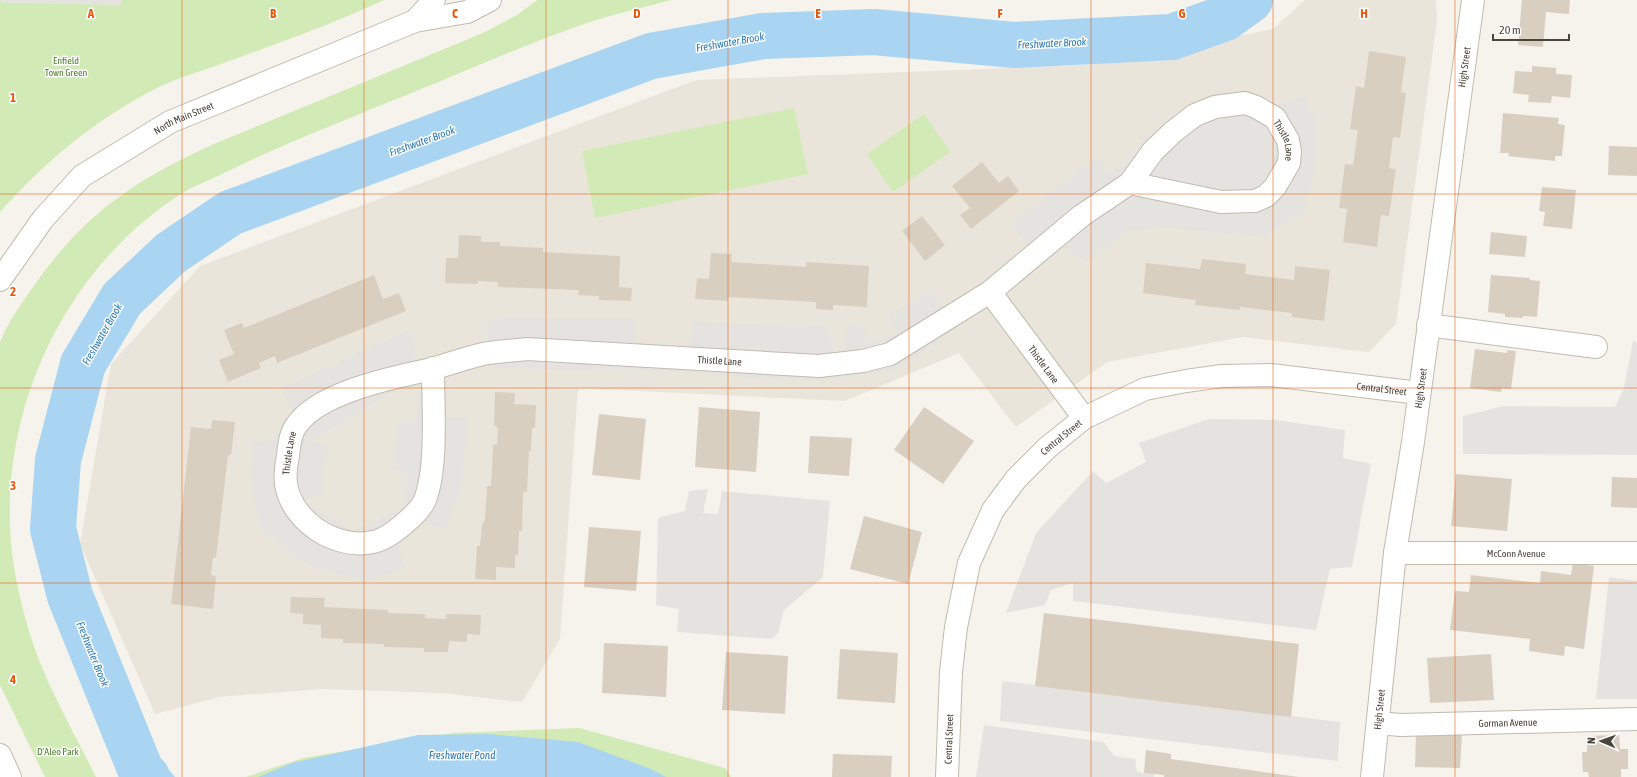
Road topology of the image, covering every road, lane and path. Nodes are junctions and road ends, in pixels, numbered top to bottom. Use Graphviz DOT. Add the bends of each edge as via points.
graph roads {
  1 [pos="434,0"];
  2 [pos="490,0"];
  3 [pos="1473,0"];
  4 [pos="415,21"];
  5 [pos="1130,183"];
  6 [pos="0,280"];
  7 [pos="990,292"];
  8 [pos="1428,325"];
  9 [pos="1596,347"];
  10 [pos="433,368"];
  11 [pos="1419,393"];
  12 [pos="1084,418"];
  13 [pos="1395,553"];
  14 [pos="1637,553"];
  15 [pos="1637,718"];
  16 [pos="1378,723"];
  17 [pos="0,755"];
  18 [pos="10,777"];
  19 [pos="946,777"];
  20 [pos="1372,777"];
  1 -- 4 [label="street, North Main Street"];
  2 -- 4 [label="street, North Main Street" via="467,12"];
  3 -- 8 [label="street, High Street"];
  4 -- 6 [label="street, North Main Street" via="170,122 88,172 43,219"];
  5 -- 5 [label="street, Thistle Lane" via="1153,151 1173,132 1195,116 1215,107 1245,103 1256,107 1275,118 1288,140 1289,163 1275,187 1255,202 1221,202"];
  5 -- 7 [label="street, Thistle Lane" via="1081,216"];
  7 -- 10 [label="street, Thistle Lane" via="890,354 863,361 819,366 527,349 485,354"];
  7 -- 12 [label="street, Thistle Lane"];
  8 -- 9 [label="street"];
  8 -- 11 [label="street, High Street"];
  10 -- 10 [label="street, Thistle Lane" via="433,445 429,489 423,504 400,527 375,542 346,542 314,528 301,516 291,501 286,485 285,470 290,440 296,426 319,405 384,379"];
  11 -- 12 [label="street, Central Street" via="1271,375 1222,376 1145,389"];
  11 -- 13 [label="street, High Street"];
  12 -- 19 [label="street, Central Street" via="1047,448 1016,479 993,510 969,563 956,627 951,672"];
  13 -- 14 [label="street, McConn Avenue"];
  13 -- 16 [label="street, High Street"];
  15 -- 16 [label="street, Gorman Avenue" via="1402,725"];
  16 -- 20 [label="street, High Street"];
  17 -- 18 [label="street"];
}
